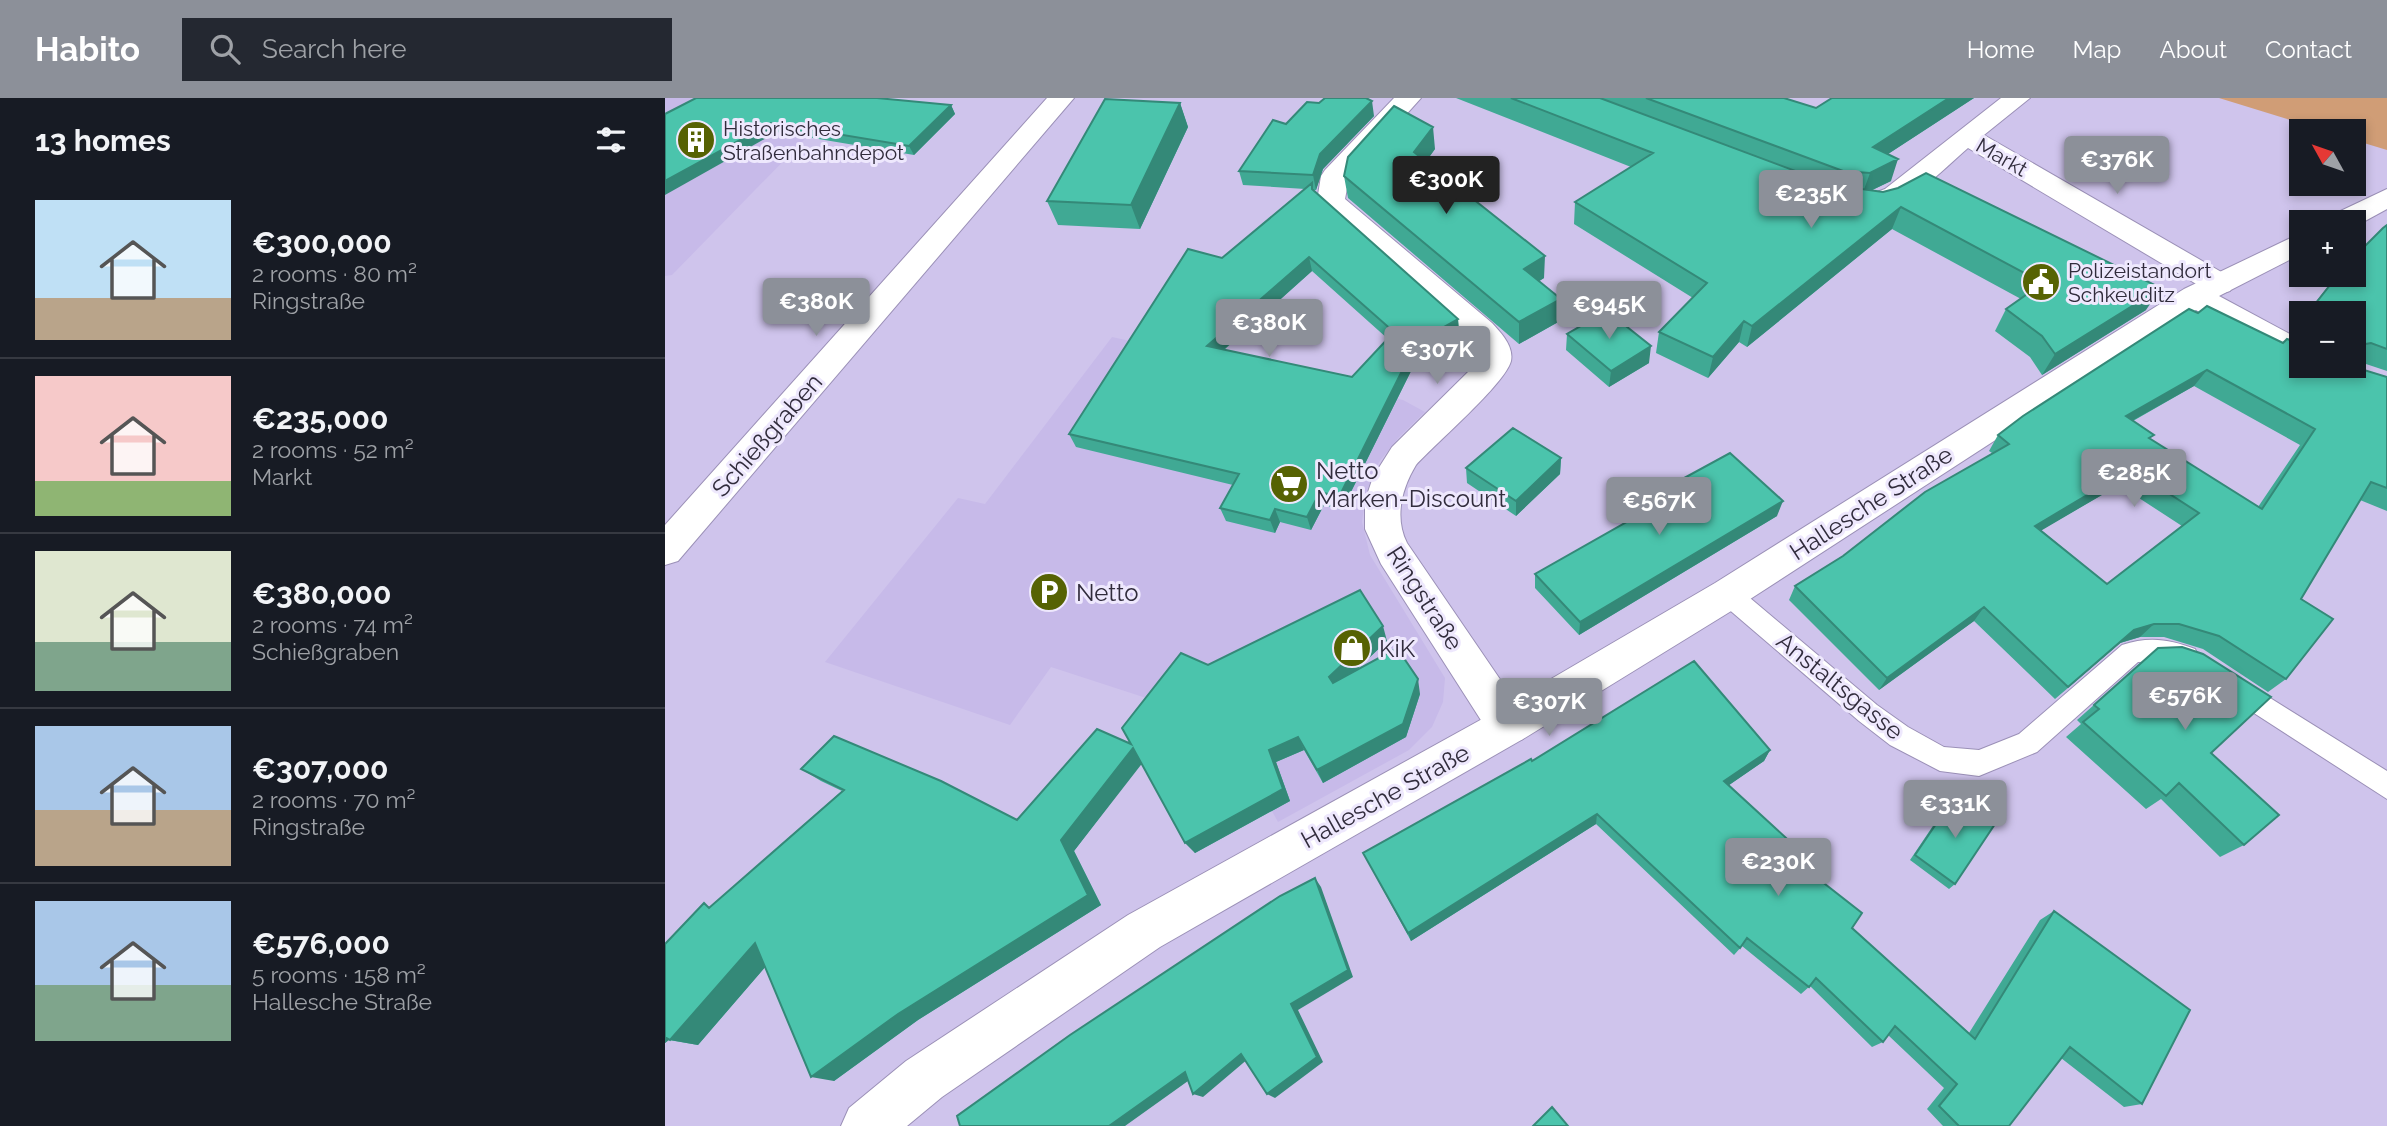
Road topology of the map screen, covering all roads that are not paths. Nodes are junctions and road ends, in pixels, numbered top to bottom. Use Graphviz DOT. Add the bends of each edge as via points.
graph roads {
  1 [pos="1061,98"];
  2 [pos="1409,98"];
  3 [pos="1999,102"];
  4 [pos="1966,136"];
  5 [pos="2387,198"];
  6 [pos="1860,204"];
  7 [pos="2364,210"];
  8 [pos="2289,248"];
  9 [pos="2207,290"];
  10 [pos="2289,348"];
  11 [pos="665,550"];
  12 [pos="1728,594"];
  13 [pos="1508,726"];
  14 [pos="2387,786"];
  15 [pos="867,1126"];
  1 -- 11 [label="street, Schießgraben"];
  2 -- 13 [label="street, Ringstraße" via="1335,176 1331,201 1481,331 1493,345 1495,360 1485,378 1397,464 1388,485 1383,531"];
  3 -- 4 [label="street, Markt"];
  4 -- 6 [label="street, Markt" via="1895,195"];
  4 -- 9 [label="street, Markt"];
  5 -- 7 [label="street"];
  8 -- 9 [label="street"];
  9 -- 10 [label="street, Markt" via="2268,338"];
  9 -- 12 [label="street, Hallesche Straße"];
  12 -- 13 [label="street, Hallesche Straße"];
  12 -- 14 [label="lane, Anstaltsgasse" via="1868,713 1941,759 1979,763 2028,743 2131,653 2151,648 2173,651 2211,671"];
  13 -- 15 [label="street, Hallesche Straße" via="1144,932 924,1079"];
}
